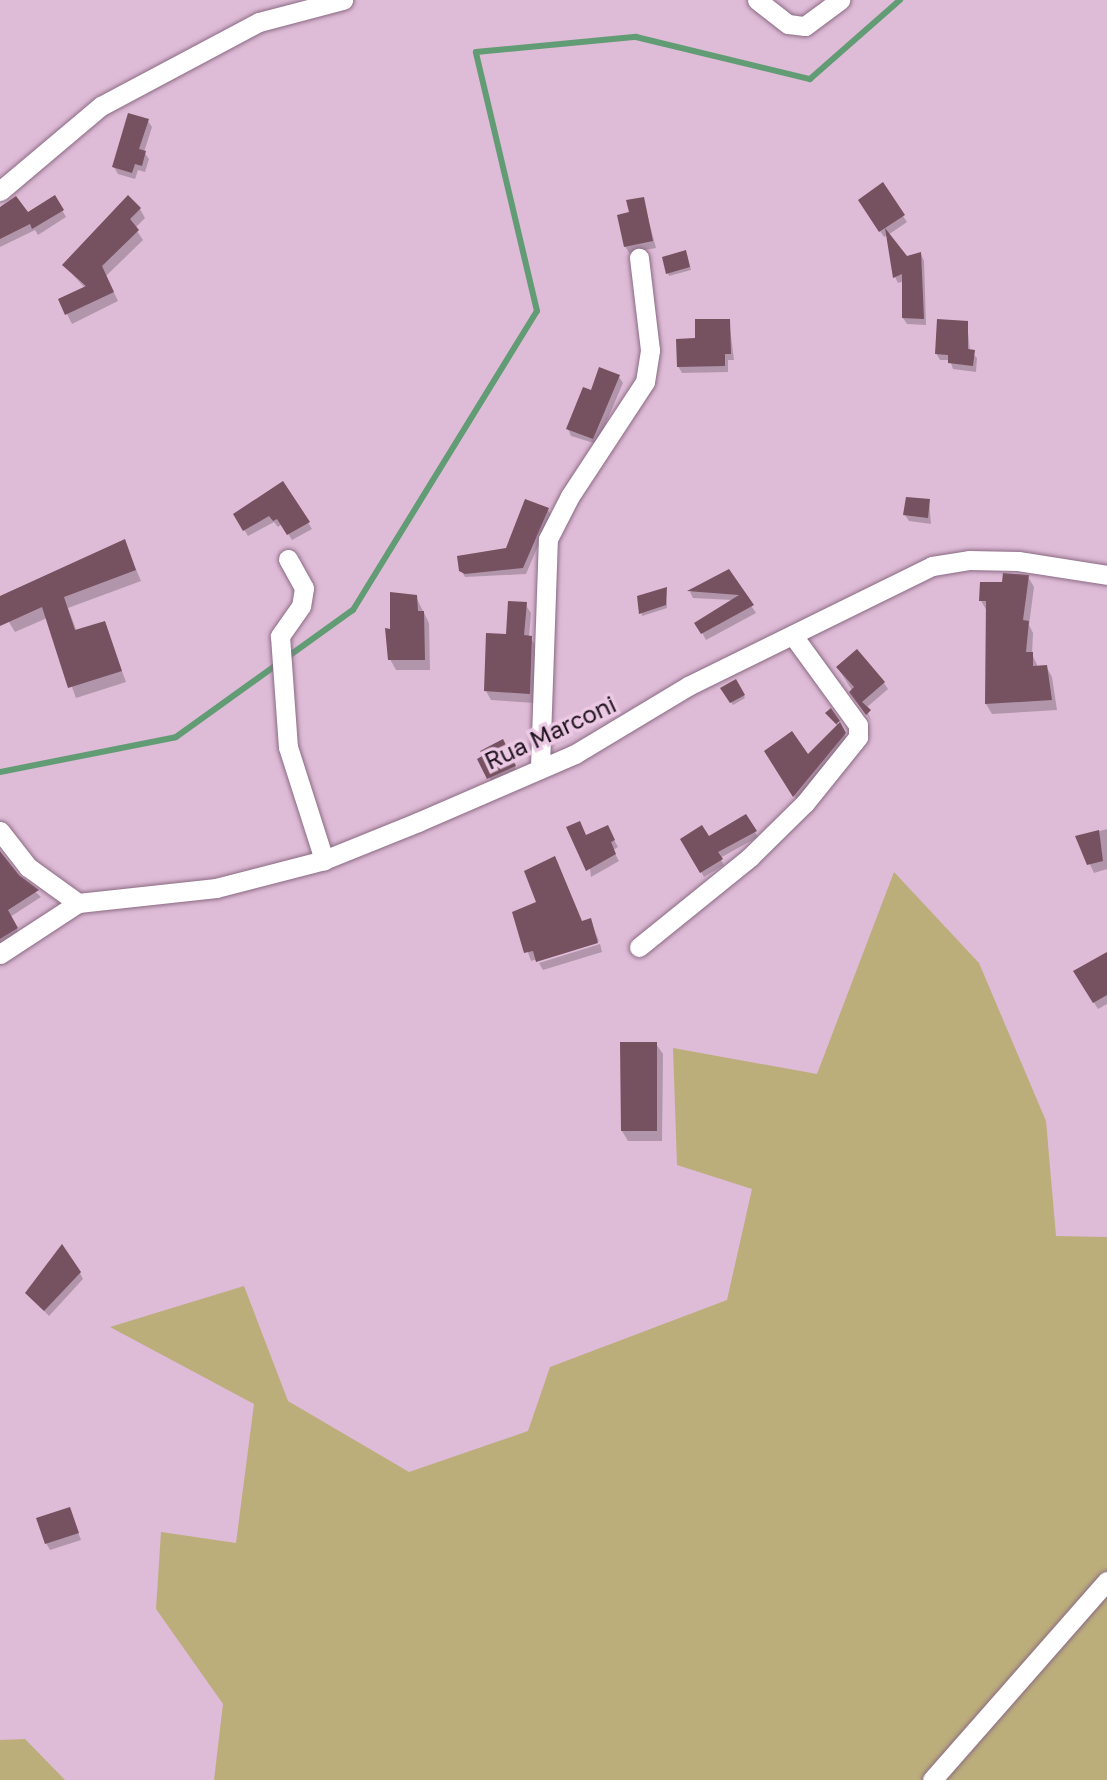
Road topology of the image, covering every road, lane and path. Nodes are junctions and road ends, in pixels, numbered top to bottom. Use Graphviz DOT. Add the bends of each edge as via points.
graph roads {
  1 [pos="343,0"];
  2 [pos="757,0"];
  3 [pos="840,0"];
  4 [pos="0,191"];
  5 [pos="639,258"];
  6 [pos="288,559"];
  7 [pos="1107,575"];
  8 [pos="794,636"];
  9 [pos="540,766"];
  10 [pos="0,831"];
  11 [pos="324,860"];
  12 [pos="78,903"];
  13 [pos="639,947"];
  14 [pos="0,954"];
  15 [pos="1107,1581"];
  16 [pos="932,1780"];
  1 -- 4 [label="street" via="259,22 113,100"];
  2 -- 3 [label="street" via="788,24 804,26"];
  5 -- 9 [label="street" via="650,350 645,382 570,496 548,539"];
  6 -- 11 [label="street" via="304,588 301,606 280,636 288,747"];
  7 -- 8 [label="street, Rua Marconi" via="1018,561 955,561 900,580"];
  8 -- 9 [label="street, Rua Marconi" via="688,686 575,754"];
  8 -- 13 [label="street" via="858,724 858,737 806,803 750,857"];
  9 -- 11 [label="street, Rua Marconi"];
  10 -- 12 [label="street" via="28,867"];
  11 -- 12 [label="street, Rua Marconi" via="184,895"];
  12 -- 14 [label="street, Rua Marconi"];
  15 -- 16 [label="street"];
}
